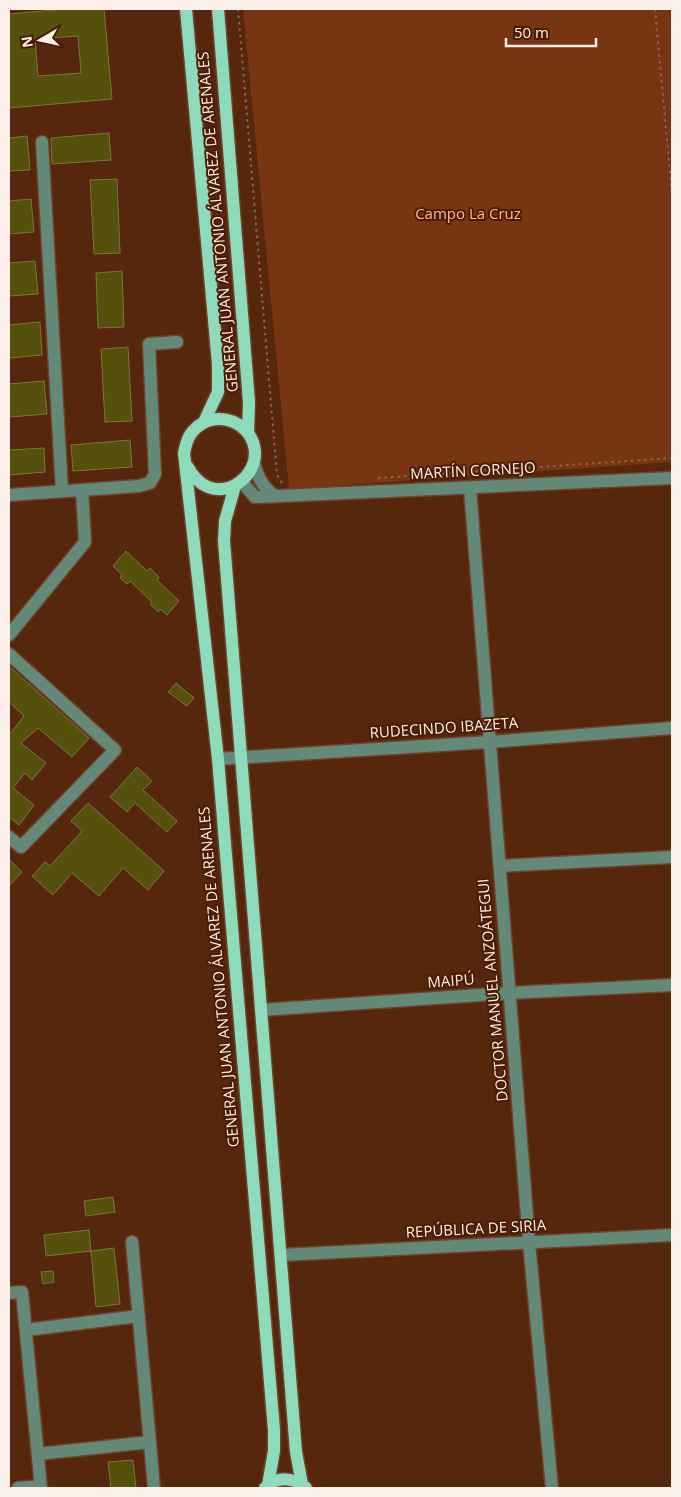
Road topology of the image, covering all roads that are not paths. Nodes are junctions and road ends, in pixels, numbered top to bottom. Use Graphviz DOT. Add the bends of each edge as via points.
graph roads {
  1 [pos="186,9"];
  2 [pos="218,9"];
  3 [pos="42,142"];
  4 [pos="177,342"];
  5 [pos="204,422"];
  6 [pos="248,433"];
  7 [pos="254,463"];
  8 [pos="187,466"];
  9 [pos="672,478"];
  10 [pos="238,483"];
  11 [pos="470,488"];
  12 [pos="82,490"];
  13 [pos="62,491"];
  14 [pos="9,494"];
  15 [pos="275,496"];
  16 [pos="9,635"];
  17 [pos="9,654"];
  18 [pos="672,728"];
  19 [pos="489,742"];
  20 [pos="241,757"];
  21 [pos="218,759"];
  22 [pos="9,837"];
  23 [pos="672,857"];
  24 [pos="500,866"];
  25 [pos="672,985"];
  26 [pos="510,993"];
  27 [pos="261,1010"];
  28 [pos="672,1235"];
  29 [pos="132,1242"];
  30 [pos="529,1242"];
  31 [pos="282,1255"];
  32 [pos="9,1292"];
  33 [pos="139,1316"];
  34 [pos="26,1330"];
  35 [pos="150,1442"];
  36 [pos="38,1454"];
  37 [pos="304,1486"];
  38 [pos="41,1487"];
  39 [pos="266,1487"];
  40 [pos="18,1488"];
  41 [pos="154,1488"];
  42 [pos="552,1488"];
  1 -- 5 [label="main road, GENERAL JUAN ANTONIO ÁLVAREZ DE ARENALES" via="218,364 218,392"];
  2 -- 6 [label="main road, GENERAL JUAN ANTONIO ÁLVAREZ DE ARENALES" via="249,402"];
  3 -- 13 [label="street"];
  4 -- 12 [label="street" via="149,344 155,474 150,483"];
  5 -- 6 [label="main road" via="226,419"];
  5 -- 8 [label="main road, GENERAL JUAN ANTONIO ÁLVAREZ DE ARENALES" via="187,440 184,453"];
  6 -- 7 [label="main road, GENERAL JUAN ANTONIO ÁLVAREZ DE ARENALES" via="255,452"];
  7 -- 10 [label="main road, GENERAL JUAN ANTONIO ÁLVAREZ DE ARENALES" via="247,476"];
  7 -- 15 [label="street" via="265,490"];
  8 -- 10 [label="main road" via="206,487 221,489"];
  8 -- 21 [label="main road, GENERAL JUAN ANTONIO ÁLVAREZ DE ARENALES"];
  9 -- 11 [label="street, MARTÍN CORNEJO"];
  10 -- 15 [label="street, MARTÍN CORNEJO" via="255,497"];
  10 -- 20 [label="main road, GENERAL JUAN ANTONIO ÁLVAREZ DE ARENALES" via="225,521 224,541"];
  11 -- 15 [label="street, MARTÍN CORNEJO"];
  11 -- 19 [label="street, DOCTOR MANUEL ANZOÁTEGUI"];
  12 -- 13 [label="street"];
  12 -- 16 [label="street" via="85,542"];
  13 -- 14 [label="street"];
  17 -- 22 [label="street" via="115,750 21,847"];
  18 -- 19 [label="street, RUDECINDO IBAZETA"];
  19 -- 20 [label="street, RUDECINDO IBAZETA"];
  19 -- 24 [label="street, DOCTOR MANUEL ANZOÁTEGUI"];
  20 -- 21 [label="street, RUDECINDO IBAZETA"];
  20 -- 27 [label="main road, GENERAL JUAN ANTONIO ÁLVAREZ DE ARENALES"];
  21 -- 39 [label="main road, GENERAL JUAN ANTONIO ÁLVAREZ DE ARENALES" via="274,1430 274,1451"];
  23 -- 24 [label="street"];
  24 -- 26 [label="street, DOCTOR MANUEL ANZOÁTEGUI"];
  25 -- 26 [label="street, MAIPÚ"];
  26 -- 27 [label="street, MAIPÚ"];
  26 -- 30 [label="street, DOCTOR MANUEL ANZOÁTEGUI"];
  27 -- 31 [label="main road, GENERAL JUAN ANTONIO ÁLVAREZ DE ARENALES"];
  28 -- 30 [label="street, REPÚBLICA DE SIRIA"];
  29 -- 33 [label="street"];
  30 -- 31 [label="street, REPÚBLICA DE SIRIA"];
  30 -- 42 [label="street, DOCTOR MANUEL ANZOÁTEGUI"];
  31 -- 37 [label="main road, GENERAL JUAN ANTONIO ÁLVAREZ DE ARENALES" via="296,1452"];
  32 -- 34 [label="street" via="22,1292"];
  33 -- 34 [label="street"];
  33 -- 35 [label="street"];
  34 -- 36 [label="street"];
  35 -- 36 [label="street"];
  35 -- 41 [label="street"];
  36 -- 38 [label="street"];
  37 -- 39 [label="main road, GENERAL JUAN ANTONIO ÁLVAREZ DE ARENALES" via="284,1479"];
  38 -- 40 [label="street"];
}
